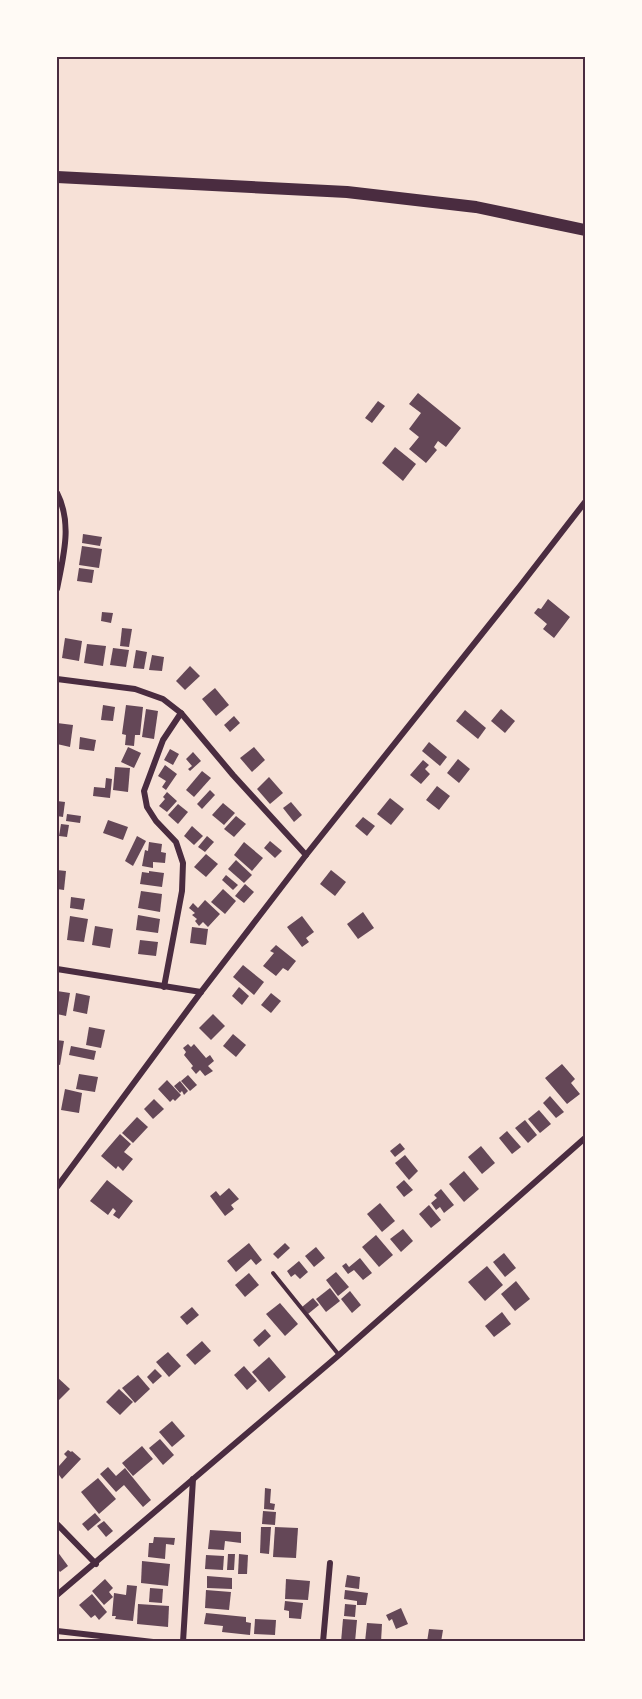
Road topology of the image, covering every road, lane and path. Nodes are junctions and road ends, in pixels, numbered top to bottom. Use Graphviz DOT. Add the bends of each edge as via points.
graph roads {
  1 [pos="57,177"];
  2 [pos="585,230"];
  3 [pos="57,493"];
  4 [pos="585,502"];
  5 [pos="57,589"];
  6 [pos="57,679"];
  7 [pos="181,713"];
  8 [pos="306,855"];
  9 [pos="57,969"];
  10 [pos="164,987"];
  11 [pos="201,992"];
  12 [pos="585,1138"];
  13 [pos="57,1187"];
  14 [pos="273,1273"];
  15 [pos="339,1354"];
  16 [pos="193,1479"];
  17 [pos="57,1524"];
  18 [pos="330,1563"];
  19 [pos="96,1564"];
  20 [pos="57,1595"];
  21 [pos="57,1631"];
  22 [pos="153,1642"];
  23 [pos="183,1642"];
  24 [pos="323,1642"];
  1 -- 2 [label="main road" via="347,192 476,207"];
  3 -- 5 [label="street" via="65,516 66,540"];
  4 -- 8 [label="street"];
  6 -- 7 [label="street" via="135,689 163,699"];
  7 -- 8 [label="street"];
  7 -- 10 [label="street" via="164,740 144,790 147,807 176,842 183,863 182,891"];
  8 -- 11 [label="street"];
  9 -- 10 [label="street"];
  10 -- 11 [label="street"];
  11 -- 13 [label="street"];
  12 -- 15 [label="street"];
  14 -- 15 [label="lane"];
  15 -- 16 [label="street"];
  16 -- 19 [label="street"];
  16 -- 23 [label="street"];
  17 -- 19 [label="street"];
  18 -- 24 [label="street"];
  19 -- 20 [label="street"];
  21 -- 22 [label="street"];
}
